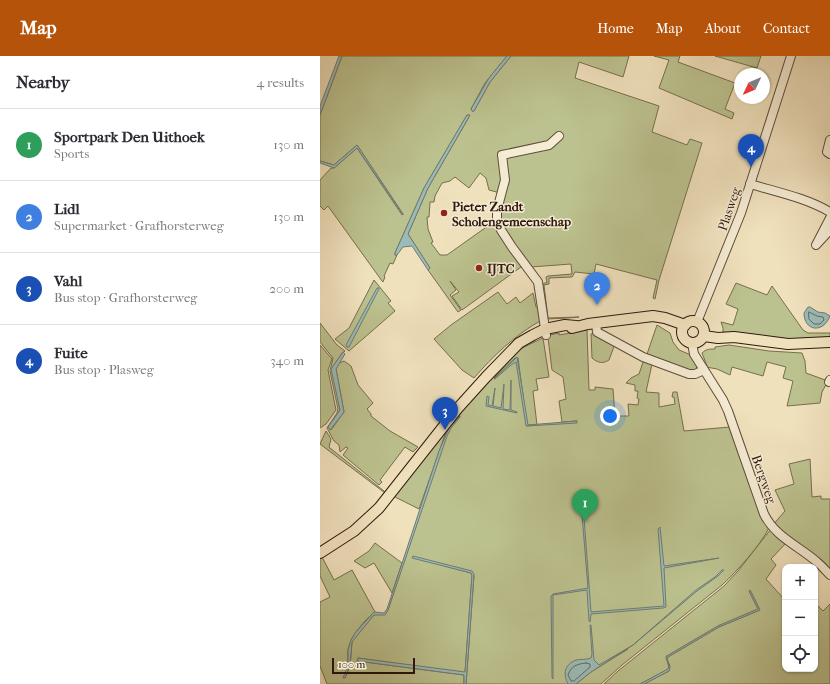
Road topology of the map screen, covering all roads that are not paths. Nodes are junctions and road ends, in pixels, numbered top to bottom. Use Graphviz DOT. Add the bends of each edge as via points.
graph roads {
  1 [pos="791,56"];
  2 [pos="559,136"];
  3 [pos="830,140"];
  4 [pos="830,154"];
  5 [pos="750,184"];
  6 [pos="830,212"];
  7 [pos="830,218"];
  8 [pos="830,230"];
  9 [pos="697,322"];
  10 [pos="596,323"];
  11 [pos="684,328"];
  12 [pos="545,332"];
  13 [pos="699,338"];
  14 [pos="830,342"];
  15 [pos="702,366"];
  16 [pos="320,553"];
  17 [pos="830,575"];
  1 -- 5 [label="street, Plasweg"];
  2 -- 12 [label="street" via="549,145 502,154 505,180 496,215 501,230 516,254 538,282"];
  3 -- 4 [label="street" via="827,152"];
  5 -- 6 [label="street" via="793,196"];
  5 -- 9 [label="street, Plasweg" via="734,234"];
  7 -- 8 [label="street" via="816,245"];
  9 -- 11 [label="main road" via="689,322"];
  9 -- 13 [label="main road" via="703,326"];
  10 -- 11 [label="main road" via="647,318"];
  10 -- 12 [label="main road"];
  10 -- 15 [label="street" via="598,332 643,357 689,374 695,374"];
  11 -- 13 [label="main road" via="686,340"];
  12 -- 16 [label="main road" via="522,347 516,348 496,366 458,408 379,508 354,531"];
  13 -- 14 [label="main road" via="734,337 788,344"];
  13 -- 15 [label="street, Bergweg" via="693,351"];
  15 -- 17 [label="street, Bergweg" via="728,411 762,509 771,527 818,562"];
}
